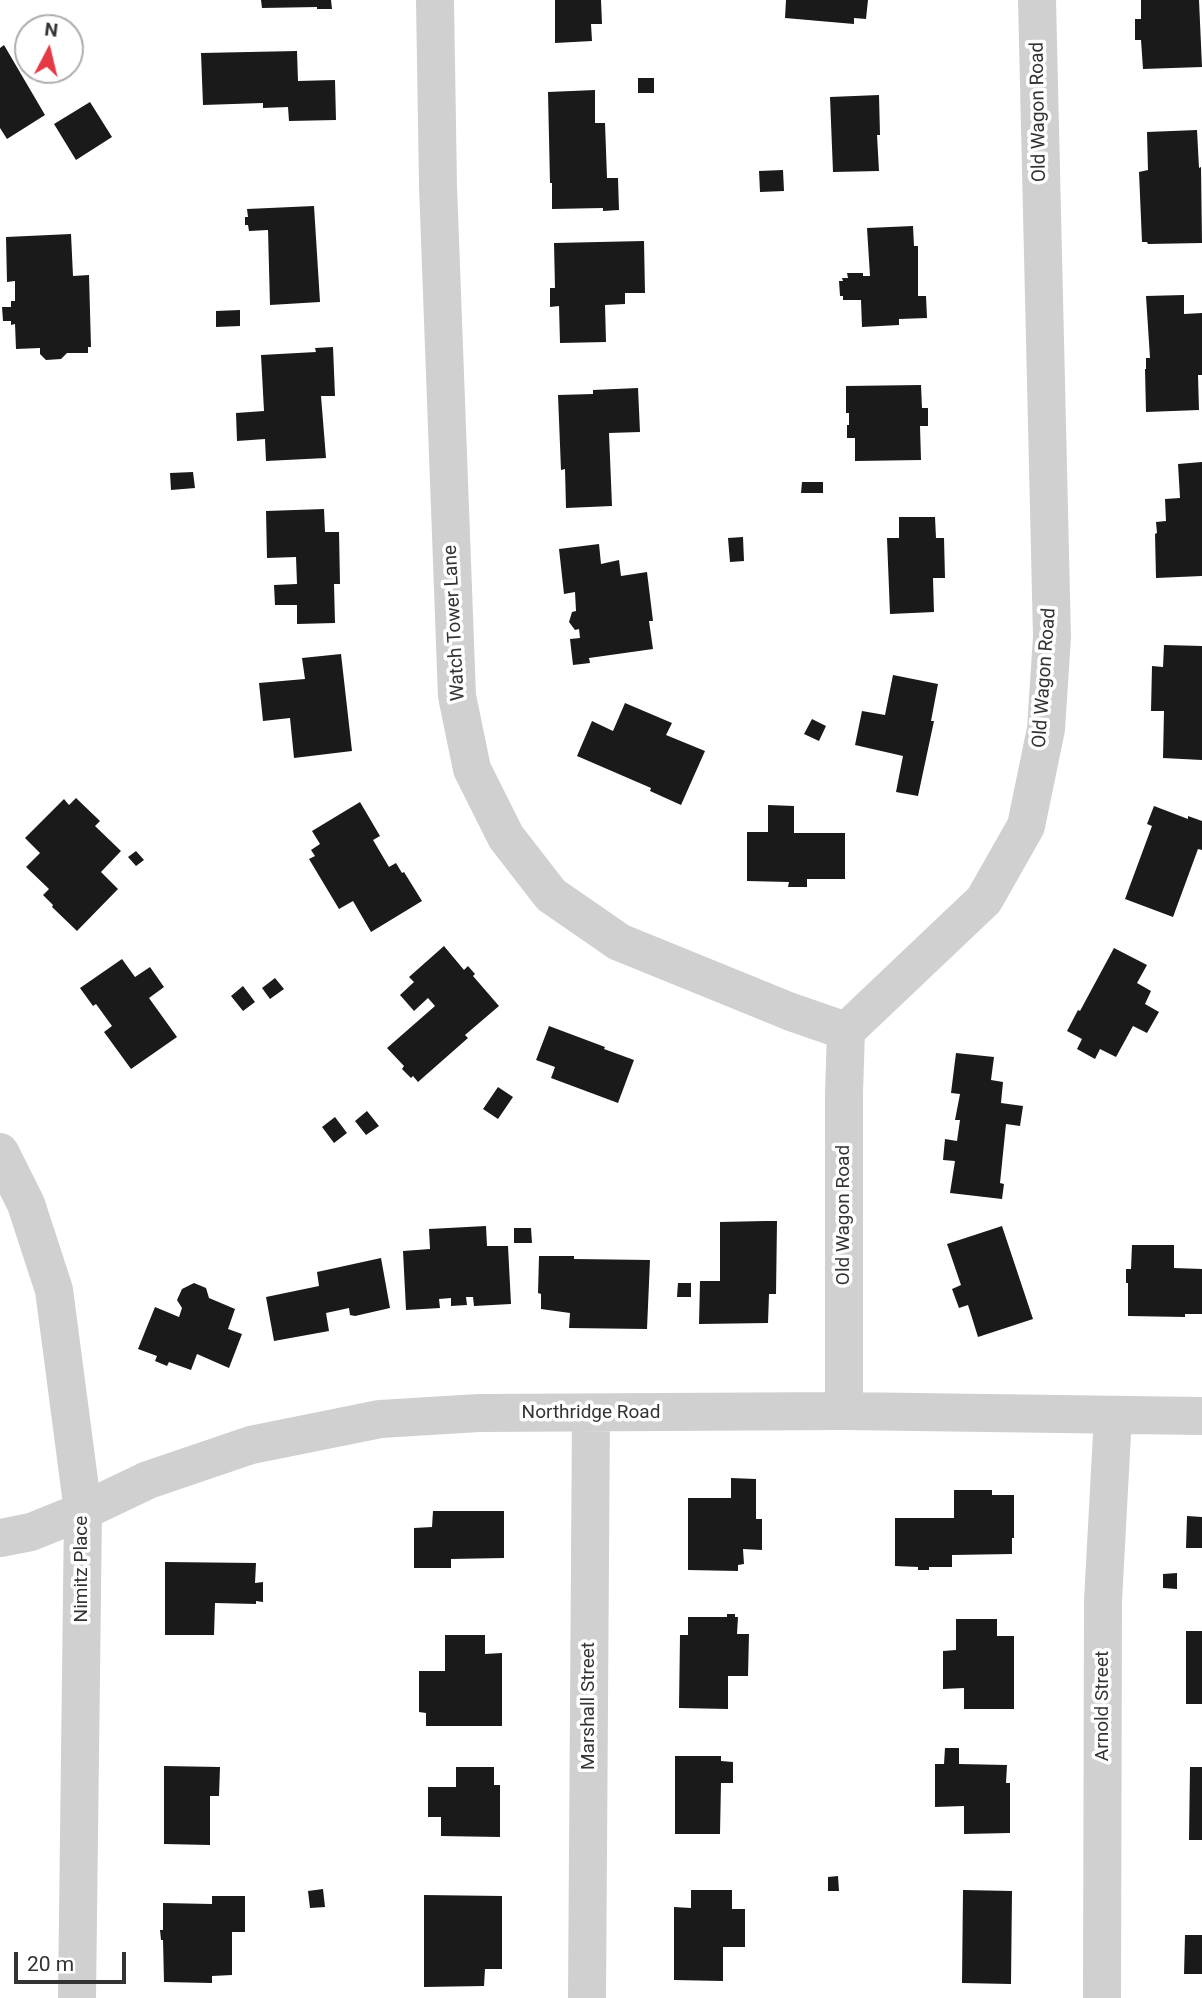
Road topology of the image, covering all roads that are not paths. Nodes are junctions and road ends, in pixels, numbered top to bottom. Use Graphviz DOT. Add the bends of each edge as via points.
graph roads {
  1 [pos="435,0"];
  2 [pos="1037,0"];
  3 [pos="846,1031"];
  4 [pos="0,1152"];
  5 [pos="844,1411"];
  6 [pos="591,1413"];
  7 [pos="1114,1415"];
  8 [pos="1202,1416"];
  9 [pos="83,1511"];
  10 [pos="0,1538"];
  11 [pos="77,1998"];
  12 [pos="586,1998"];
  13 [pos="1102,1998"];
  1 -- 3 [label="street, Watch Tower Lane" via="457,696 472,769 506,837 551,895 619,942"];
  2 -- 3 [label="street, Old Wagon Road" via="1052,636 1046,729 1026,826 984,900"];
  3 -- 5 [label="street, Old Wagon Road"];
  4 -- 9 [label="street, Nimitz Place" via="26,1204 54,1290"];
  5 -- 6 [label="street, Northridge Road"];
  5 -- 7 [label="street, Northridge Road"];
  6 -- 9 [label="street, Northridge Road" via="380,1419 251,1445 148,1480"];
  6 -- 12 [label="street, Marshall Street"];
  7 -- 8 [label="street, Northridge Road"];
  7 -- 13 [label="street, Arnold Street" via="1103,1601"];
  9 -- 10 [label="street, Northridge Road" via="31,1532"];
  9 -- 11 [label="street, Nimitz Place"];
}
